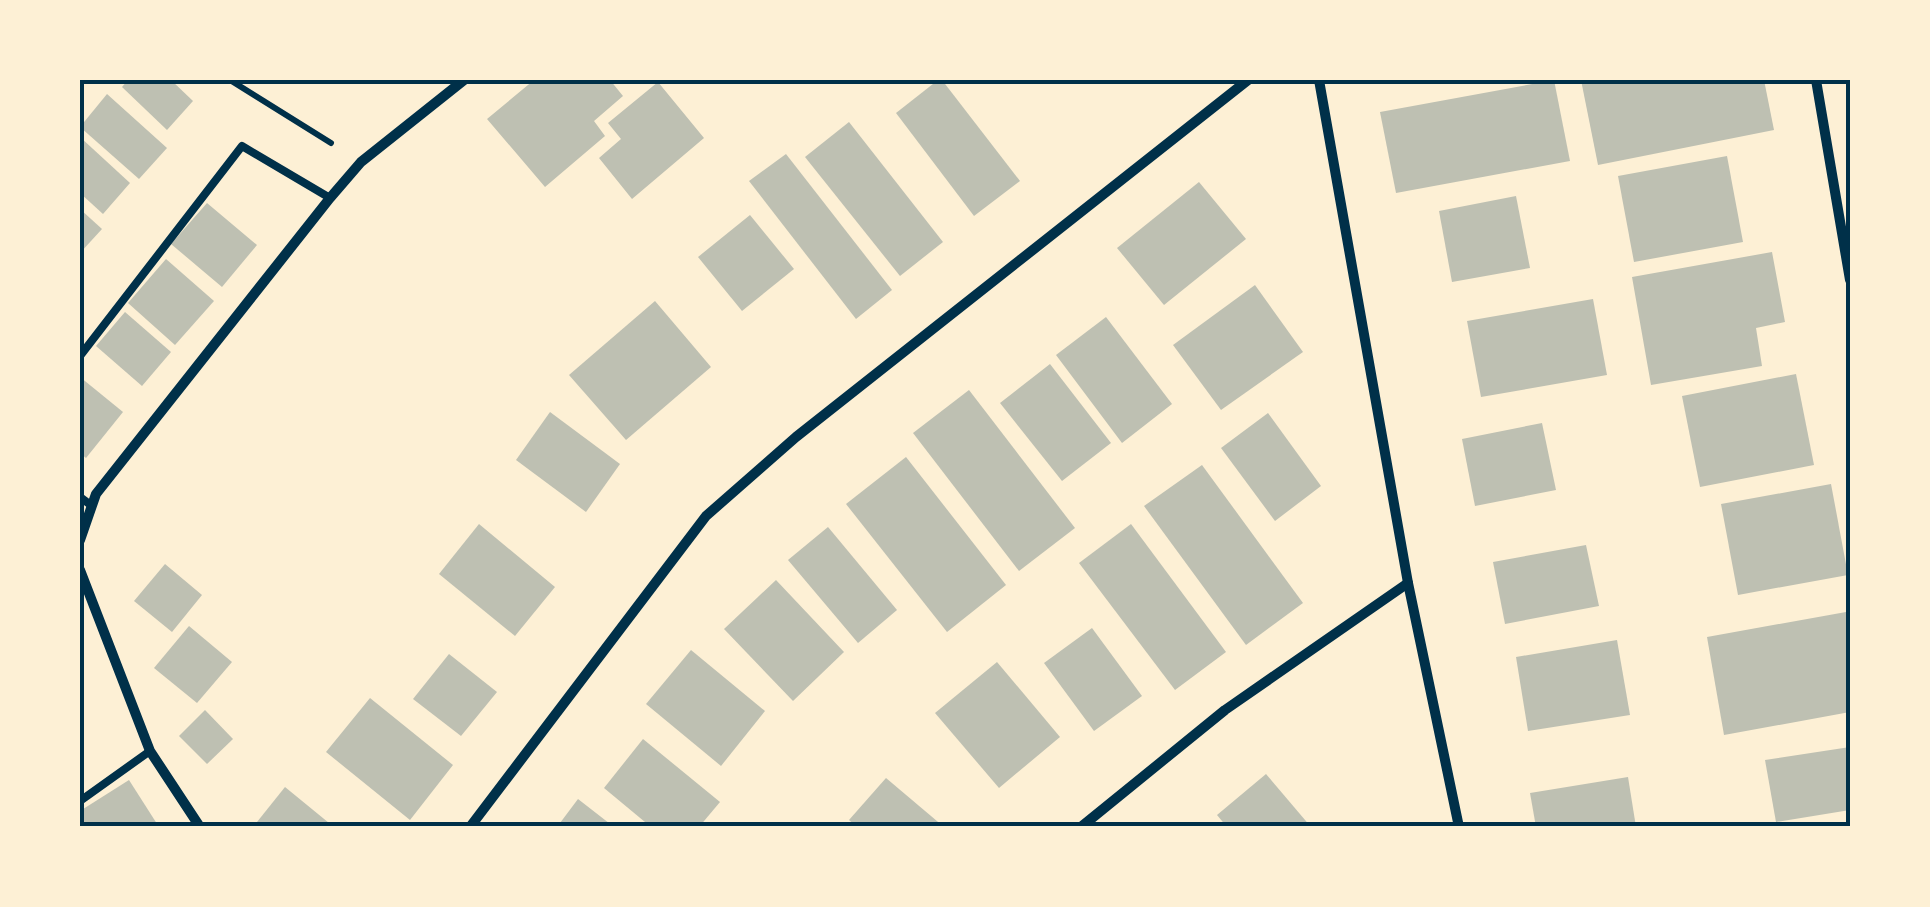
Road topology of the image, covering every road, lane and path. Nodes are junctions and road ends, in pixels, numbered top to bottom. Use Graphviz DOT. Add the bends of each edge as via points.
graph roads {
  1 [pos="230,80"];
  2 [pos="464,80"];
  3 [pos="1248,80"];
  4 [pos="1319,80"];
  5 [pos="1816,80"];
  6 [pos="361,162"];
  7 [pos="330,198"];
  8 [pos="1850,280"];
  9 [pos="80,356"];
  10 [pos="80,497"];
  11 [pos="92,506"];
  12 [pos="80,540"];
  13 [pos="80,570"];
  14 [pos="1408,583"];
  15 [pos="150,751"];
  16 [pos="80,801"];
  17 [pos="200,827"];
  18 [pos="470,827"];
  19 [pos="1081,827"];
  20 [pos="1459,827"];
  1 -- 6 [label="path"];
  2 -- 6 [label="street"];
  3 -- 18 [label="street" via="796,437 706,516"];
  4 -- 14 [label="street"];
  5 -- 8 [label="street"];
  6 -- 7 [label="street"];
  7 -- 9 [label="lane" via="242,146"];
  7 -- 11 [label="street"];
  10 -- 11 [label="lane"];
  11 -- 12 [label="street"];
  13 -- 15 [label="street"];
  14 -- 19 [label="street" via="1226,710"];
  14 -- 20 [label="street"];
  15 -- 16 [label="lane"];
  15 -- 17 [label="street"];
}
